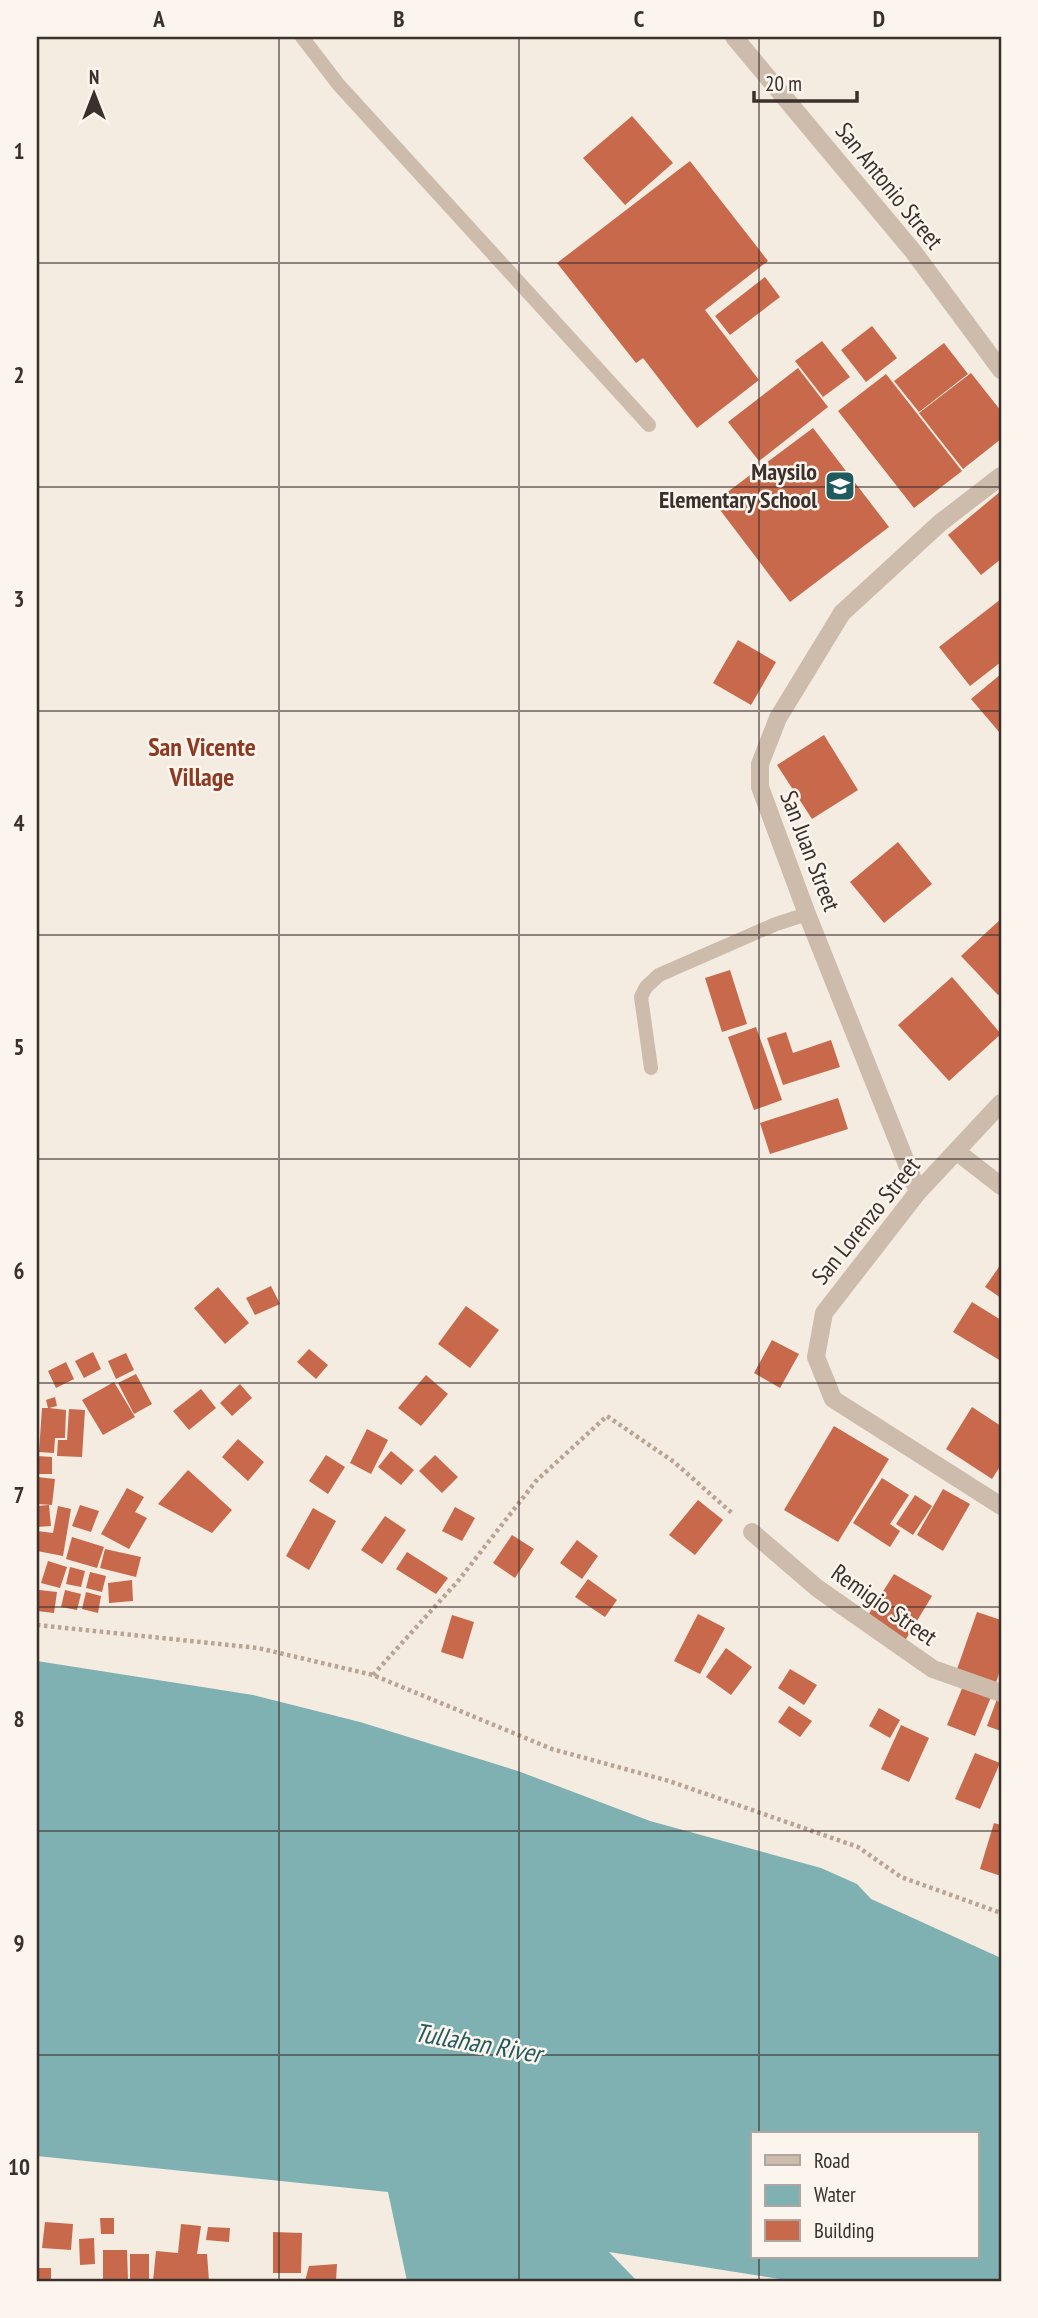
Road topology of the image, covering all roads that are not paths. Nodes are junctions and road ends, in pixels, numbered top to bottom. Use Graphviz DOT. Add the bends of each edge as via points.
graph roads {
  1 [pos="302,37"];
  2 [pos="734,37"];
  3 [pos="1001,370"];
  4 [pos="649,425"];
  5 [pos="1001,476"];
  6 [pos="807,914"];
  7 [pos="651,1068"];
  8 [pos="1001,1103"];
  9 [pos="956,1151"];
  10 [pos="1001,1186"];
  11 [pos="918,1192"];
  12 [pos="1001,1506"];
  13 [pos="752,1532"];
  14 [pos="1001,1693"];
  1 -- 4 [label="lane" via="338,84"];
  2 -- 3 [label="street, San Antonio Street" via="912,250"];
  5 -- 6 [label="street, San Juan Street" via="940,523 842,613 778,718 760,764 760,787"];
  6 -- 7 [label="lane" via="659,975 646,987 641,997"];
  6 -- 11 [label="street, San Juan Street"];
  8 -- 9 [label="street, San Lorenzo Street"];
  9 -- 10 [label="street"];
  9 -- 11 [label="street, San Lorenzo Street"];
  11 -- 12 [label="street, San Lorenzo Street" via="824,1313 816,1357 833,1399"];
  13 -- 14 [label="street, Remigio Street" via="817,1588 933,1669"];
}
